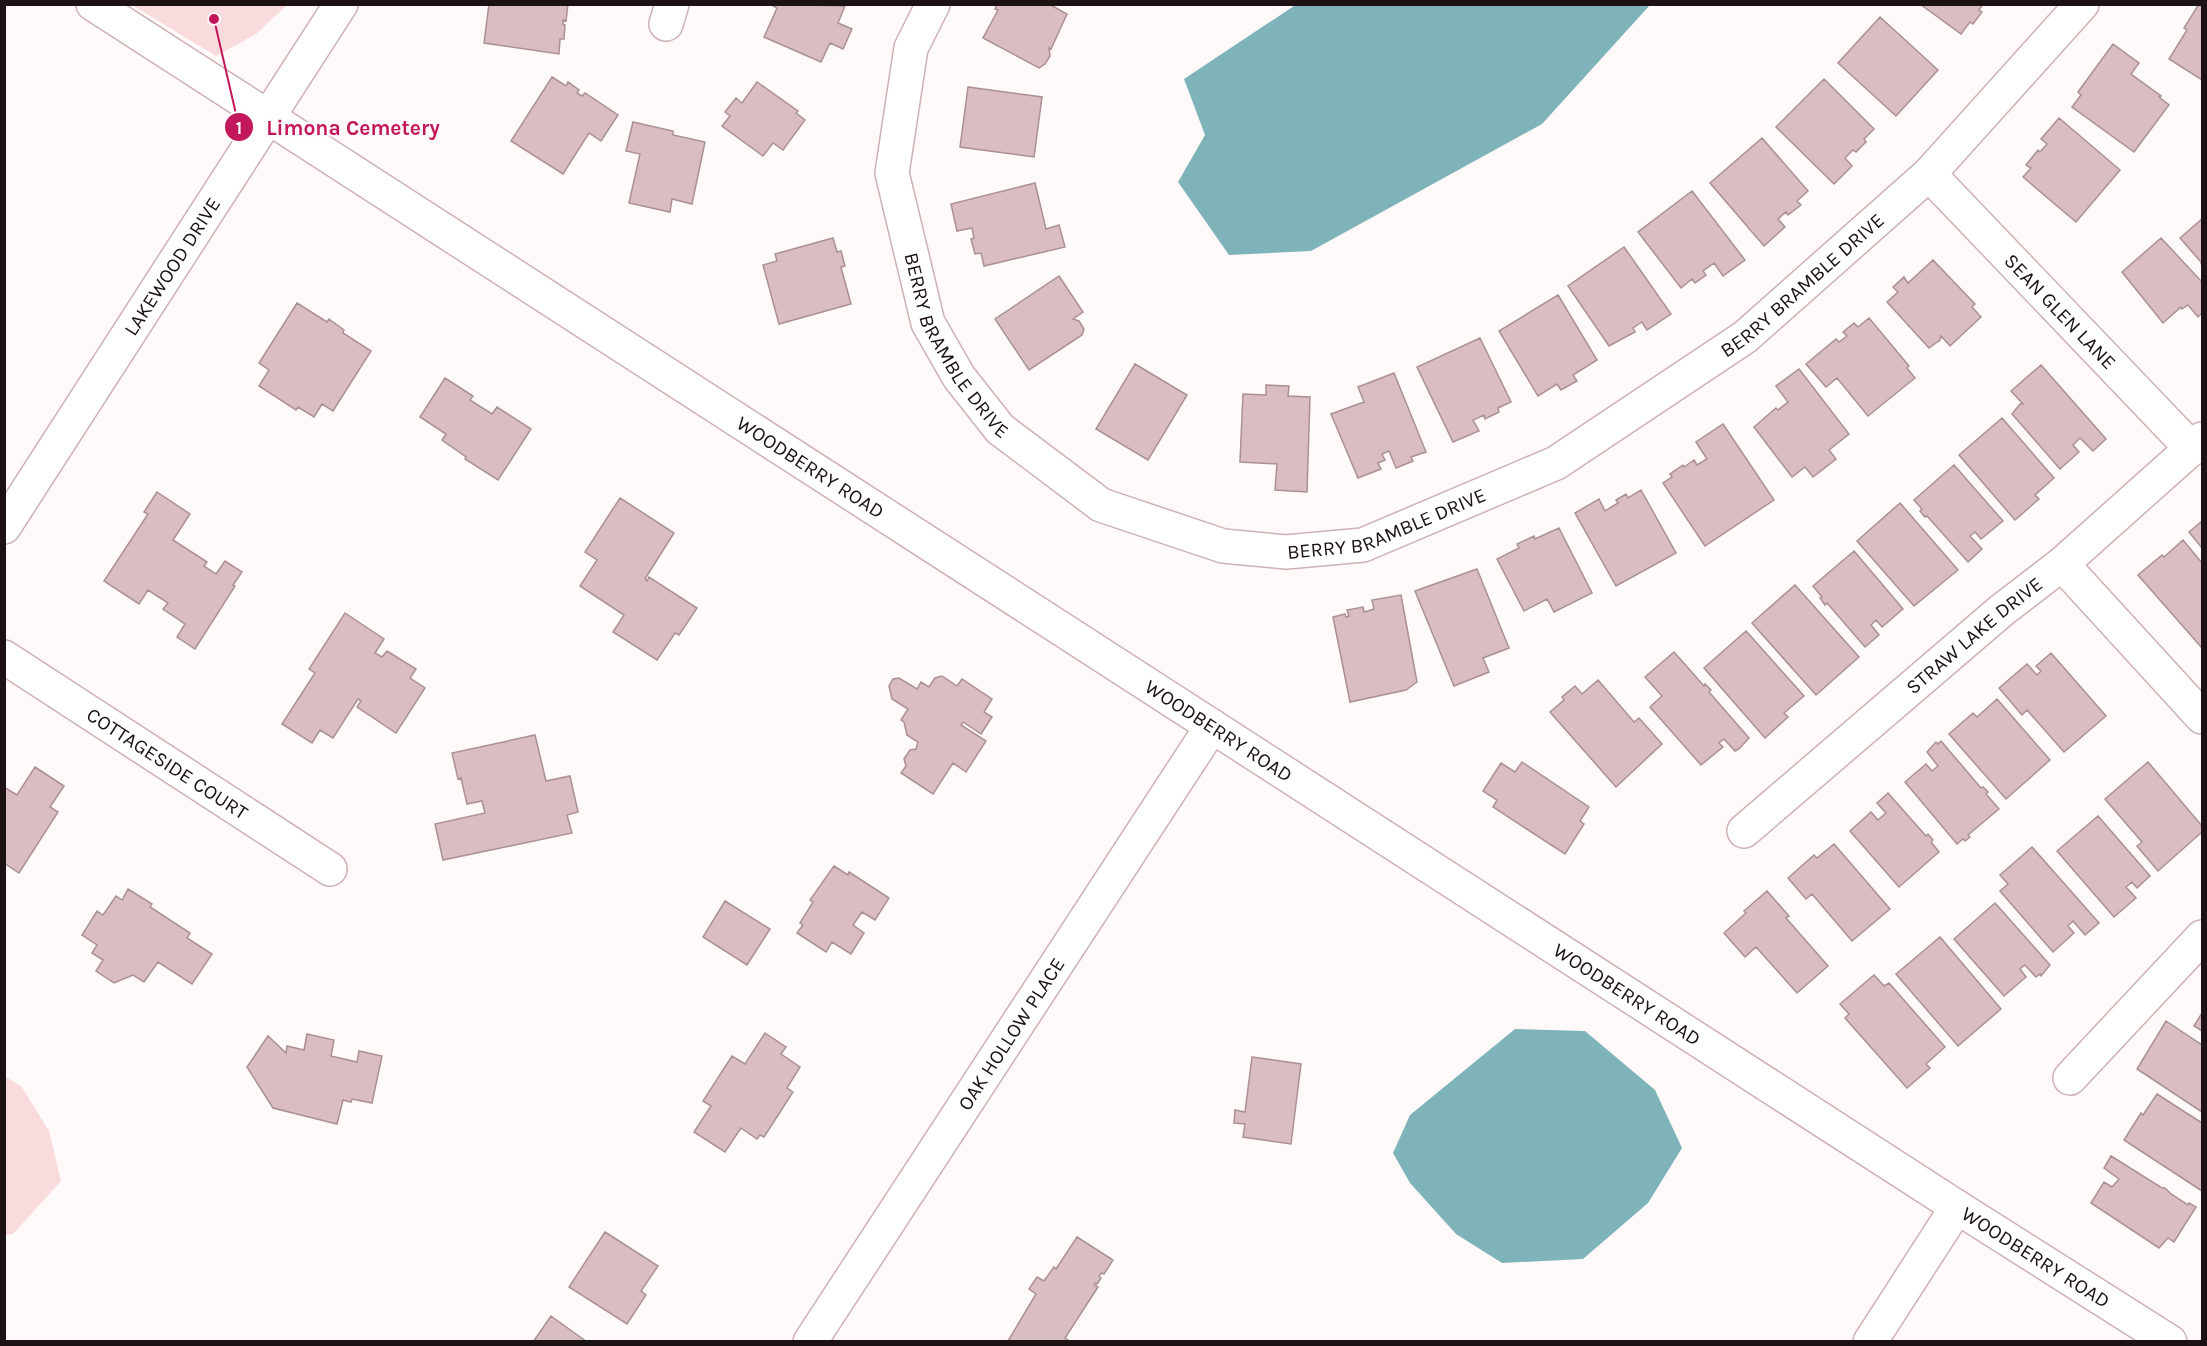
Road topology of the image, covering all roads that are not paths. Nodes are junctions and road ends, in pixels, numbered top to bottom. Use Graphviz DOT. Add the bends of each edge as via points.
graph roads {
  1 [pos="93,4"];
  2 [pos="341,4"];
  3 [pos="933,4"];
  4 [pos="2082,4"];
  5 [pos="268,116"];
  6 [pos="1929,174"];
  7 [pos="2197,444"];
  8 [pos="4,527"];
  9 [pos="2062,564"];
  10 [pos="4,657"];
  11 [pos="2202,717"];
  12 [pos="1212,726"];
  13 [pos="1744,831"];
  14 [pos="330,869"];
  15 [pos="2202,937"];
  16 [pos="2070,1078"];
  17 [pos="1957,1207"];
  18 [pos="810,1341"];
  19 [pos="1870,1341"];
  20 [pos="2170,1341"];
  1 -- 5 [label="street, WOODBERRY ROAD"];
  2 -- 5 [label="street, LAKEWOOD DRIVE"];
  3 -- 6 [label="street, BERRY BRAMBLE DRIVE" via="911,48 892,173 928,323 959,377 1000,429 1101,506 1223,546 1286,552 1363,545 1556,463 1745,337"];
  4 -- 6 [label="street, BERRY BRAMBLE DRIVE"];
  5 -- 8 [label="street, LAKEWOOD DRIVE"];
  5 -- 12 [label="street, WOODBERRY ROAD"];
  6 -- 7 [label="street, SEAN GLEN LANE"];
  7 -- 9 [label="street, STRAW LAKE DRIVE"];
  9 -- 11 [label="street"];
  9 -- 13 [label="street, STRAW LAKE DRIVE" via="2002,610"];
  10 -- 14 [label="street, COTTAGESIDE COURT"];
  12 -- 17 [label="street, WOODBERRY ROAD"];
  12 -- 18 [label="street, OAK HOLLOW PLACE"];
  15 -- 16 [label="street"];
  17 -- 19 [label="street"];
  17 -- 20 [label="street, WOODBERRY ROAD"];
}
